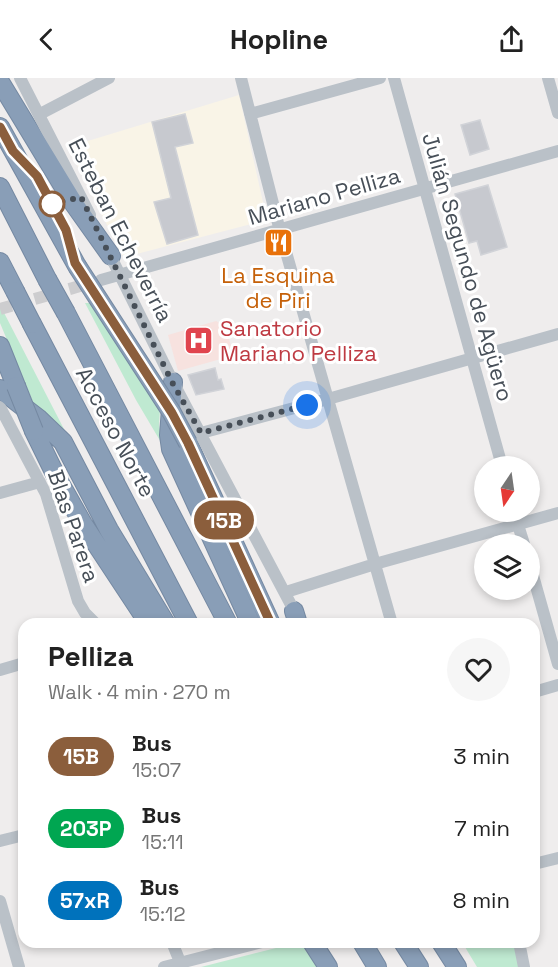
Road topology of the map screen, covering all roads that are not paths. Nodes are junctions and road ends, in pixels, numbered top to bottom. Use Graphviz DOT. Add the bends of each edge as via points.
graph roads {
  1 [pos="20,78"];
  2 [pos="109,78"];
  3 [pos="241,78"];
  4 [pos="380,78"];
  5 [pos="394,78"];
  6 [pos="548,78"];
  7 [pos="0,82"];
  8 [pos="558,113"];
  9 [pos="40,114"];
  10 [pos="250,114"];
  11 [pos="0,127"];
  12 [pos="558,151"];
  13 [pos="0,188"];
  14 [pos="424,189"];
  15 [pos="280,231"];
  16 [pos="111,256"];
  17 [pos="0,262"];
  18 [pos="120,275"];
  19 [pos="101,280"];
  20 [pos="558,334"];
  21 [pos="0,346"];
  22 [pos="472,358"];
  23 [pos="172,382"];
  24 [pos="8,388"];
  25 [pos="328,399"];
  26 [pos="0,407"];
  27 [pos="194,438"];
  28 [pos="499,456"];
  29 [pos="40,482"];
  30 [pos="0,493"];
  31 [pos="558,513"];
  32 [pos="540,515"];
  33 [pos="504,522"];
  34 [pos="375,564"];
  35 [pos="286,592"];
  36 [pos="540,600"];
  37 [pos="78,601"];
  38 [pos="82,618"];
  39 [pos="89,618"];
  40 [pos="145,618"];
  41 [pos="162,618"];
  42 [pos="186,618"];
  43 [pos="225,618"];
  44 [pos="248,618"];
  45 [pos="269,618"];
  46 [pos="297,618"];
  47 [pos="390,618"];
  48 [pos="558,664"];
  49 [pos="18,665"];
  50 [pos="0,670"];
  51 [pos="558,685"];
  52 [pos="540,690"];
  53 [pos="18,837"];
  54 [pos="0,842"];
  55 [pos="558,858"];
  56 [pos="540,862"];
  57 [pos="0,902"];
  58 [pos="176,948"];
  59 [pos="241,948"];
  60 [pos="316,948"];
  61 [pos="326,948"];
  62 [pos="366,948"];
  63 [pos="407,948"];
  64 [pos="445,948"];
  65 [pos="457,948"];
  66 [pos="520,948"];
  67 [pos="181,965"];
  68 [pos="19,967"];
  69 [pos="164,967"];
  70 [pos="328,967"];
  71 [pos="337,967"];
  72 [pos="377,967"];
  73 [pos="419,967"];
  74 [pos="457,967"];
  75 [pos="468,967"];
  76 [pos="524,967"];
  1 -- 9 [label="street, Esteban Echeverría"];
  2 -- 9 [label="street"];
  3 -- 10 [label="street"];
  4 -- 10 [label="street"];
  5 -- 14 [label="street, Julián Segundo de Agüero"];
  6 -- 8 [label="street"];
  7 -- 16 [label="highway" via="74,204"];
  9 -- 16 [label="street, Esteban Echeverría"];
  10 -- 15 [label="street"];
  11 -- 27 [label="highway, bridge" via="77,266 172,413"];
  12 -- 14 [label="street, Mariano Pelliza"];
  13 -- 43 [label="highway, Acceso Norte, bridge"];
  14 -- 15 [label="street, Mariano Pelliza"];
  14 -- 22 [label="street, Julián Segundo de Agüero"];
  15 -- 18 [label="street, Mariano Pelliza"];
  15 -- 25 [label="street"];
  16 -- 18 [label="street, Esteban Echeverría"];
  17 -- 42 [label="highway, Acceso Norte, bridge"];
  18 -- 19 [label="street, Mariano Pelliza"];
  18 -- 23 [label="street, Esteban Echeverría"];
  20 -- 22 [label="street"];
  21 -- 24 [label="highway"];
  22 -- 25 [label="street"];
  22 -- 28 [label="street, Julián Segundo de Agüero"];
  23 -- 27 [label="street, Esteban Echeverría"];
  23 -- 44 [label="highway" via="171,449"];
  24 -- 40 [label="highway, bridge" via="83,524"];
  24 -- 41 [label="highway" via="63,442 109,530"];
  25 -- 27 [label="street"];
  25 -- 34 [label="street"];
  26 -- 29 [label="street, Blas Parera"];
  27 -- 35 [label="street, Esteban Echeverría"];
  27 -- 45 [label="highway"];
  29 -- 30 [label="street"];
  29 -- 37 [label="street, Blas Parera"];
  31 -- 32 [label="street"];
  33 -- 34 [label="street"];
  34 -- 35 [label="street"];
  34 -- 47 [label="street"];
  35 -- 46 [label="street, Esteban Echeverría"];
  36 -- 48 [label="street"];
  37 -- 38 [label="street"];
  37 -- 39 [label="street, Blas Parera"];
  49 -- 50 [label="street"];
  51 -- 52 [label="street"];
  53 -- 54 [label="street"];
  55 -- 56 [label="street"];
  57 -- 68 [label="street"];
  58 -- 67 [label="street"];
  59 -- 67 [label="street"];
  60 -- 70 [label="highway"];
  61 -- 71 [label="highway"];
  62 -- 72 [label="highway"];
  63 -- 73 [label="highway"];
  64 -- 74 [label="highway"];
  65 -- 75 [label="highway"];
  66 -- 76 [label="street"];
  67 -- 69 [label="street"];
}
